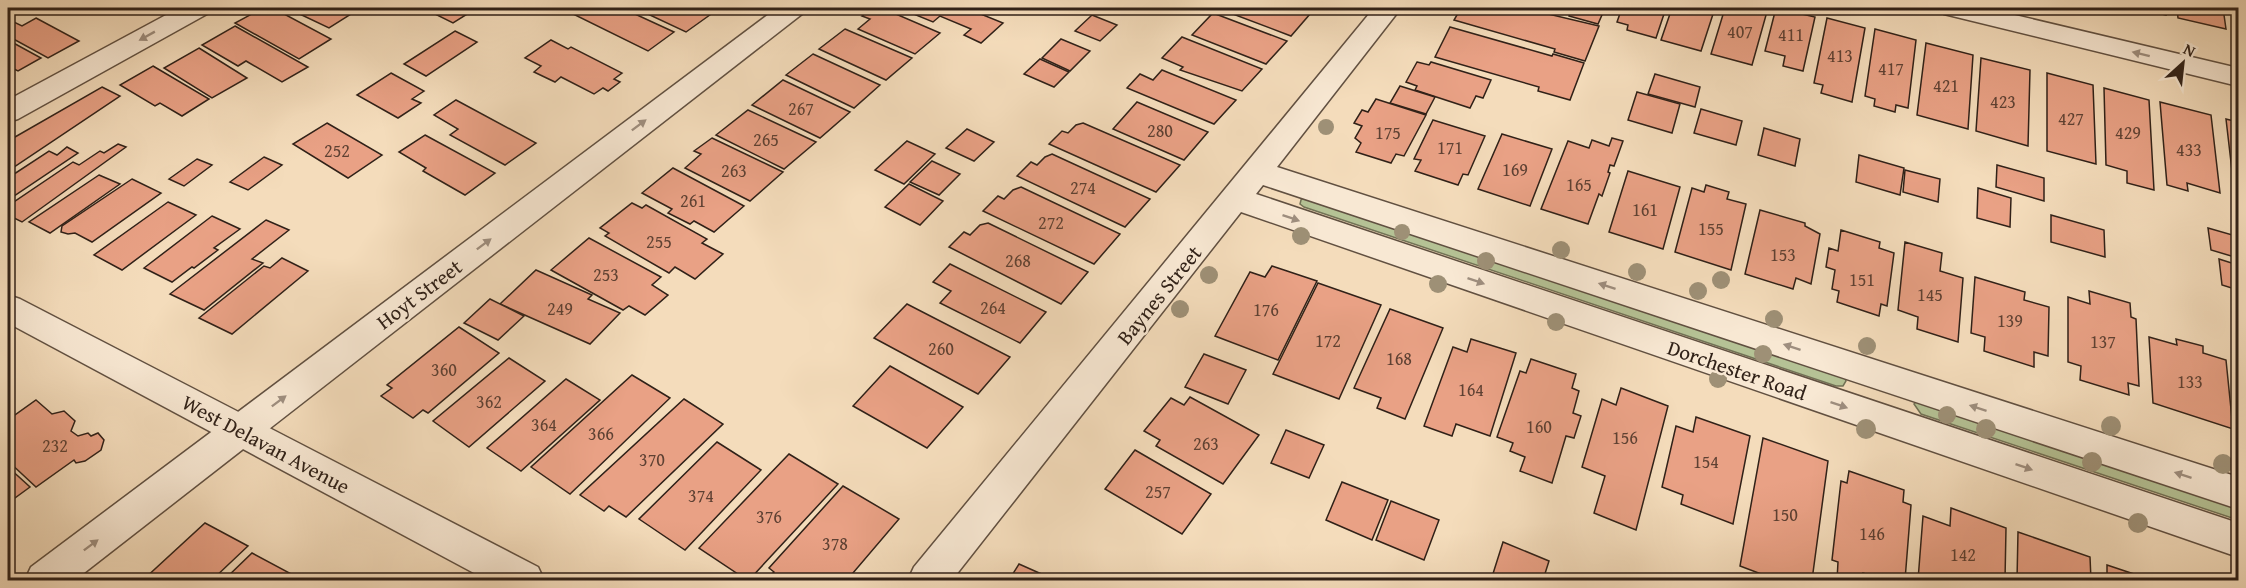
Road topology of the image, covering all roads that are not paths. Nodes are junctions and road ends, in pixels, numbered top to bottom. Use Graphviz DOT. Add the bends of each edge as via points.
graph roads {
  1 [pos="198,8"];
  2 [pos="793,8"];
  3 [pos="1388,8"];
  4 [pos="1953,8"];
  5 [pos="2238,77"];
  6 [pos="8,112"];
  7 [pos="1258,172"];
  8 [pos="1236,200"];
  9 [pos="8,308"];
  10 [pos="1882,376"];
  11 [pos="1877,417"];
  12 [pos="240,431"];
  13 [pos="2238,493"];
  14 [pos="2238,540"];
  15 [pos="45,580"];
  16 [pos="525,580"];
  17 [pos="928,580"];
  1 -- 6 [label="street, one-way"];
  12 -- 2 [label="street, Hoyt Street, one-way"];
  3 -- 7 [label="street, Baynes Street"];
  5 -- 4 [label="street, one-way"];
  7 -- 8 [label="street, Baynes Street"];
  10 -- 7 [label="street, Dorchester Road, one-way"];
  8 -- 11 [label="street, Dorchester Road, one-way"];
  8 -- 17 [label="street, Baynes Street"];
  9 -- 12 [label="street, West Delavan Avenue"];
  10 -- 11 [label="street"];
  13 -- 10 [label="street, Dorchester Road, one-way"];
  11 -- 14 [label="street, Dorchester Road, one-way"];
  15 -- 12 [label="street, Hoyt Street, one-way"];
  12 -- 16 [label="street, West Delavan Avenue"];
}
